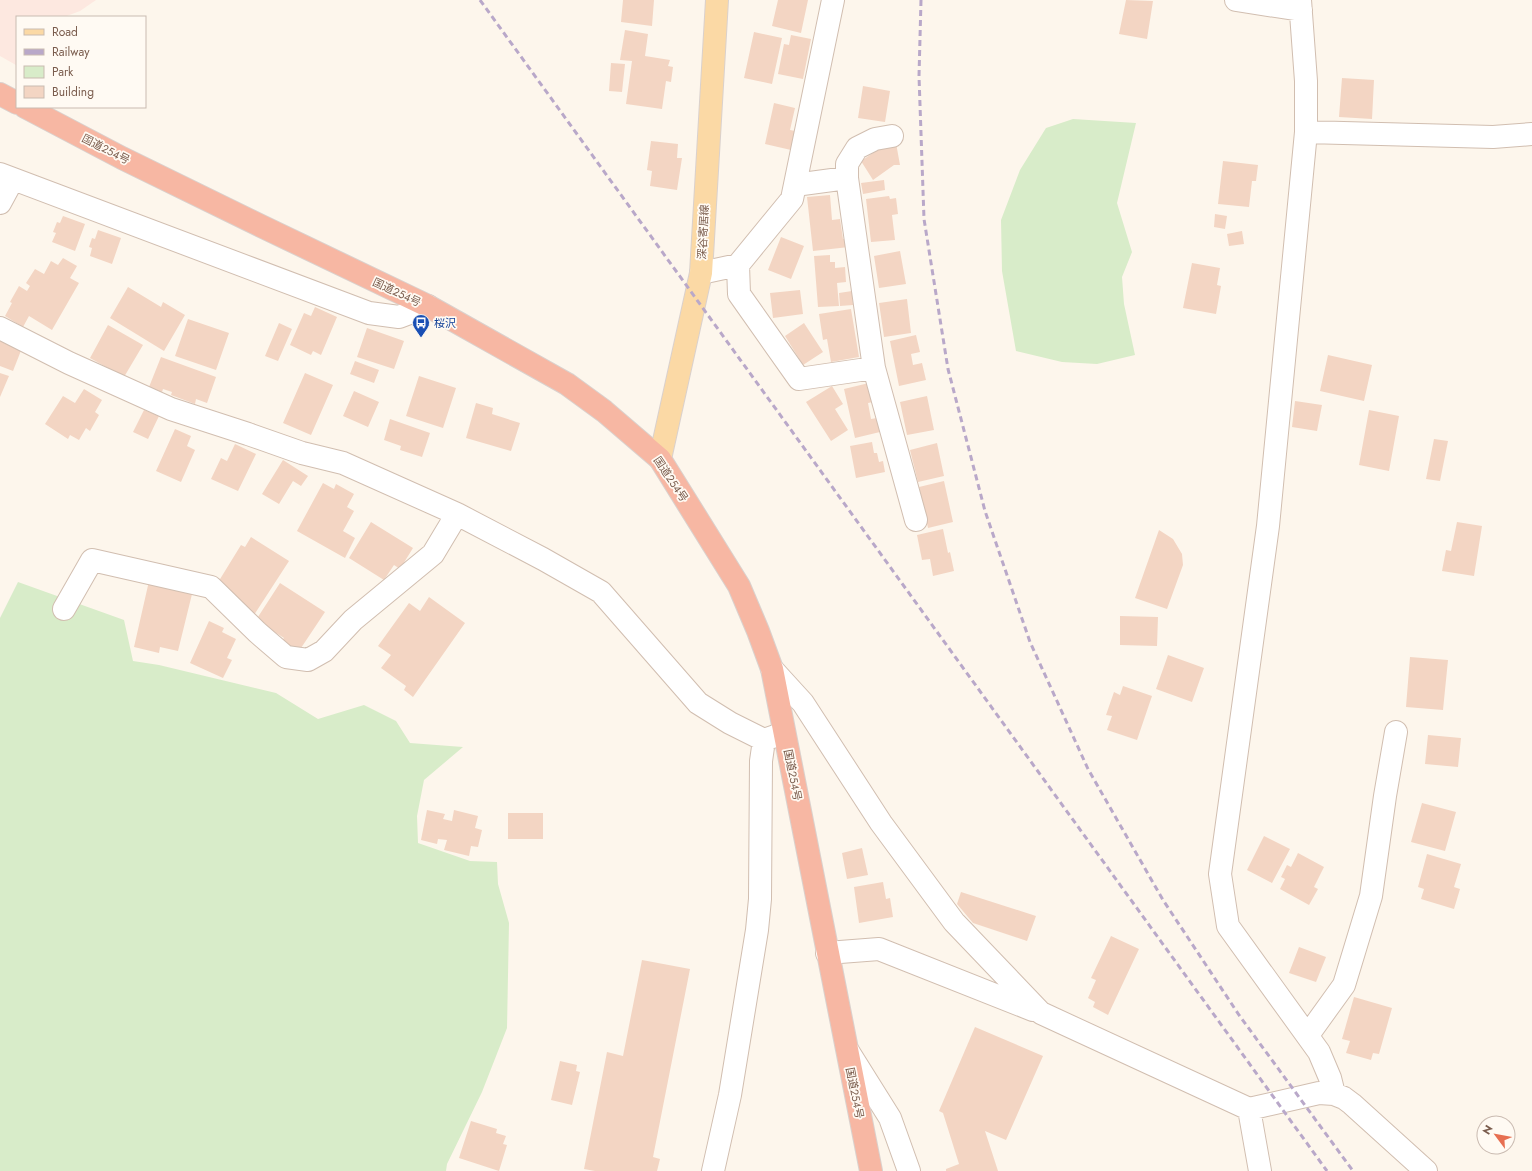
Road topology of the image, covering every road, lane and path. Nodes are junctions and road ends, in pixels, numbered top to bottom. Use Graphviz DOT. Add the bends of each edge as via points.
graph roads {
  1 [pos="717,0"];
  2 [pos="833,0"];
  3 [pos="1236,0"];
  4 [pos="1300,5"];
  5 [pos="0,94"];
  6 [pos="16,102"];
  7 [pos="27,108"];
  8 [pos="1306,132"];
  9 [pos="1532,134"];
  10 [pos="892,136"];
  11 [pos="6,176"];
  12 [pos="847,178"];
  13 [pos="795,185"];
  14 [pos="0,203"];
  15 [pos="738,265"];
  16 [pos="701,273"];
  17 [pos="428,306"];
  18 [pos="0,328"];
  19 [pos="874,368"];
  20 [pos="660,459"];
  21 [pos="457,514"];
  22 [pos="916,520"];
  23 [pos="64,609"];
  24 [pos="772,669"];
  25 [pos="784,732"];
  26 [pos="1396,732"];
  27 [pos="764,740"];
  28 [pos="827,953"];
  29 [pos="1041,1013"];
  30 [pos="1308,1036"];
  31 [pos="846,1048"];
  32 [pos="1334,1094"];
  33 [pos="1249,1109"];
  34 [pos="713,1171"];
  35 [pos="871,1171"];
  36 [pos="909,1171"];
  37 [pos="1260,1171"];
  38 [pos="1426,1171"];
  1 -- 16 [label="main road, 深谷寄居線"];
  2 -- 13 [label="street"];
  3 -- 4 [label="street"];
  4 -- 8 [label="street" via="1306,81"];
  5 -- 6 [label="highway"];
  7 -- 17 [label="highway, 国道254号" via="254,223"];
  8 -- 9 [label="street" via="1493,137"];
  8 -- 30 [label="street" via="1268,526 1220,874 1228,926"];
  10 -- 12 [label="street" via="875,138 856,148 847,164"];
  11 -- 14 [label="street"];
  11 -- 17 [label="street" via="369,313 399,317"];
  12 -- 13 [label="street"];
  12 -- 19 [label="street"];
  13 -- 15 [label="street" via="792,199"];
  15 -- 16 [label="street"];
  15 -- 19 [label="street" via="739,294 799,379"];
  16 -- 20 [label="main road, 深谷寄居線"];
  17 -- 20 [label="highway, 国道254号" via="567,384 604,411"];
  18 -- 21 [label="street" via="69,363 171,409 302,454 343,463"];
  19 -- 22 [label="street"];
  20 -- 24 [label="highway, 国道254号" via="739,586"];
  21 -- 23 [label="street" via="433,554 353,620 324,651 308,660 286,658 211,587 92,560"];
  21 -- 27 [label="street" via="601,592 698,703"];
  24 -- 25 [label="highway, 国道254号"];
  24 -- 29 [label="street" via="803,702 881,823 954,922"];
  25 -- 27 [label="street"];
  25 -- 28 [label="highway, 国道254号"];
  26 -- 30 [label="street" via="1371,896 1344,985"];
  27 -- 34 [label="street" via="761,761 760,899 757,930 730,1095"];
  28 -- 29 [label="street" via="879,949"];
  28 -- 31 [label="highway, 国道254号"];
  29 -- 33 [label="street"];
  30 -- 32 [label="street" via="1319,1052"];
  31 -- 35 [label="highway, 国道254号"];
  31 -- 36 [label="street" via="890,1118"];
  32 -- 33 [label="street" via="1319,1093"];
  32 -- 38 [label="street" via="1352,1104"];
  33 -- 37 [label="street"];
}
